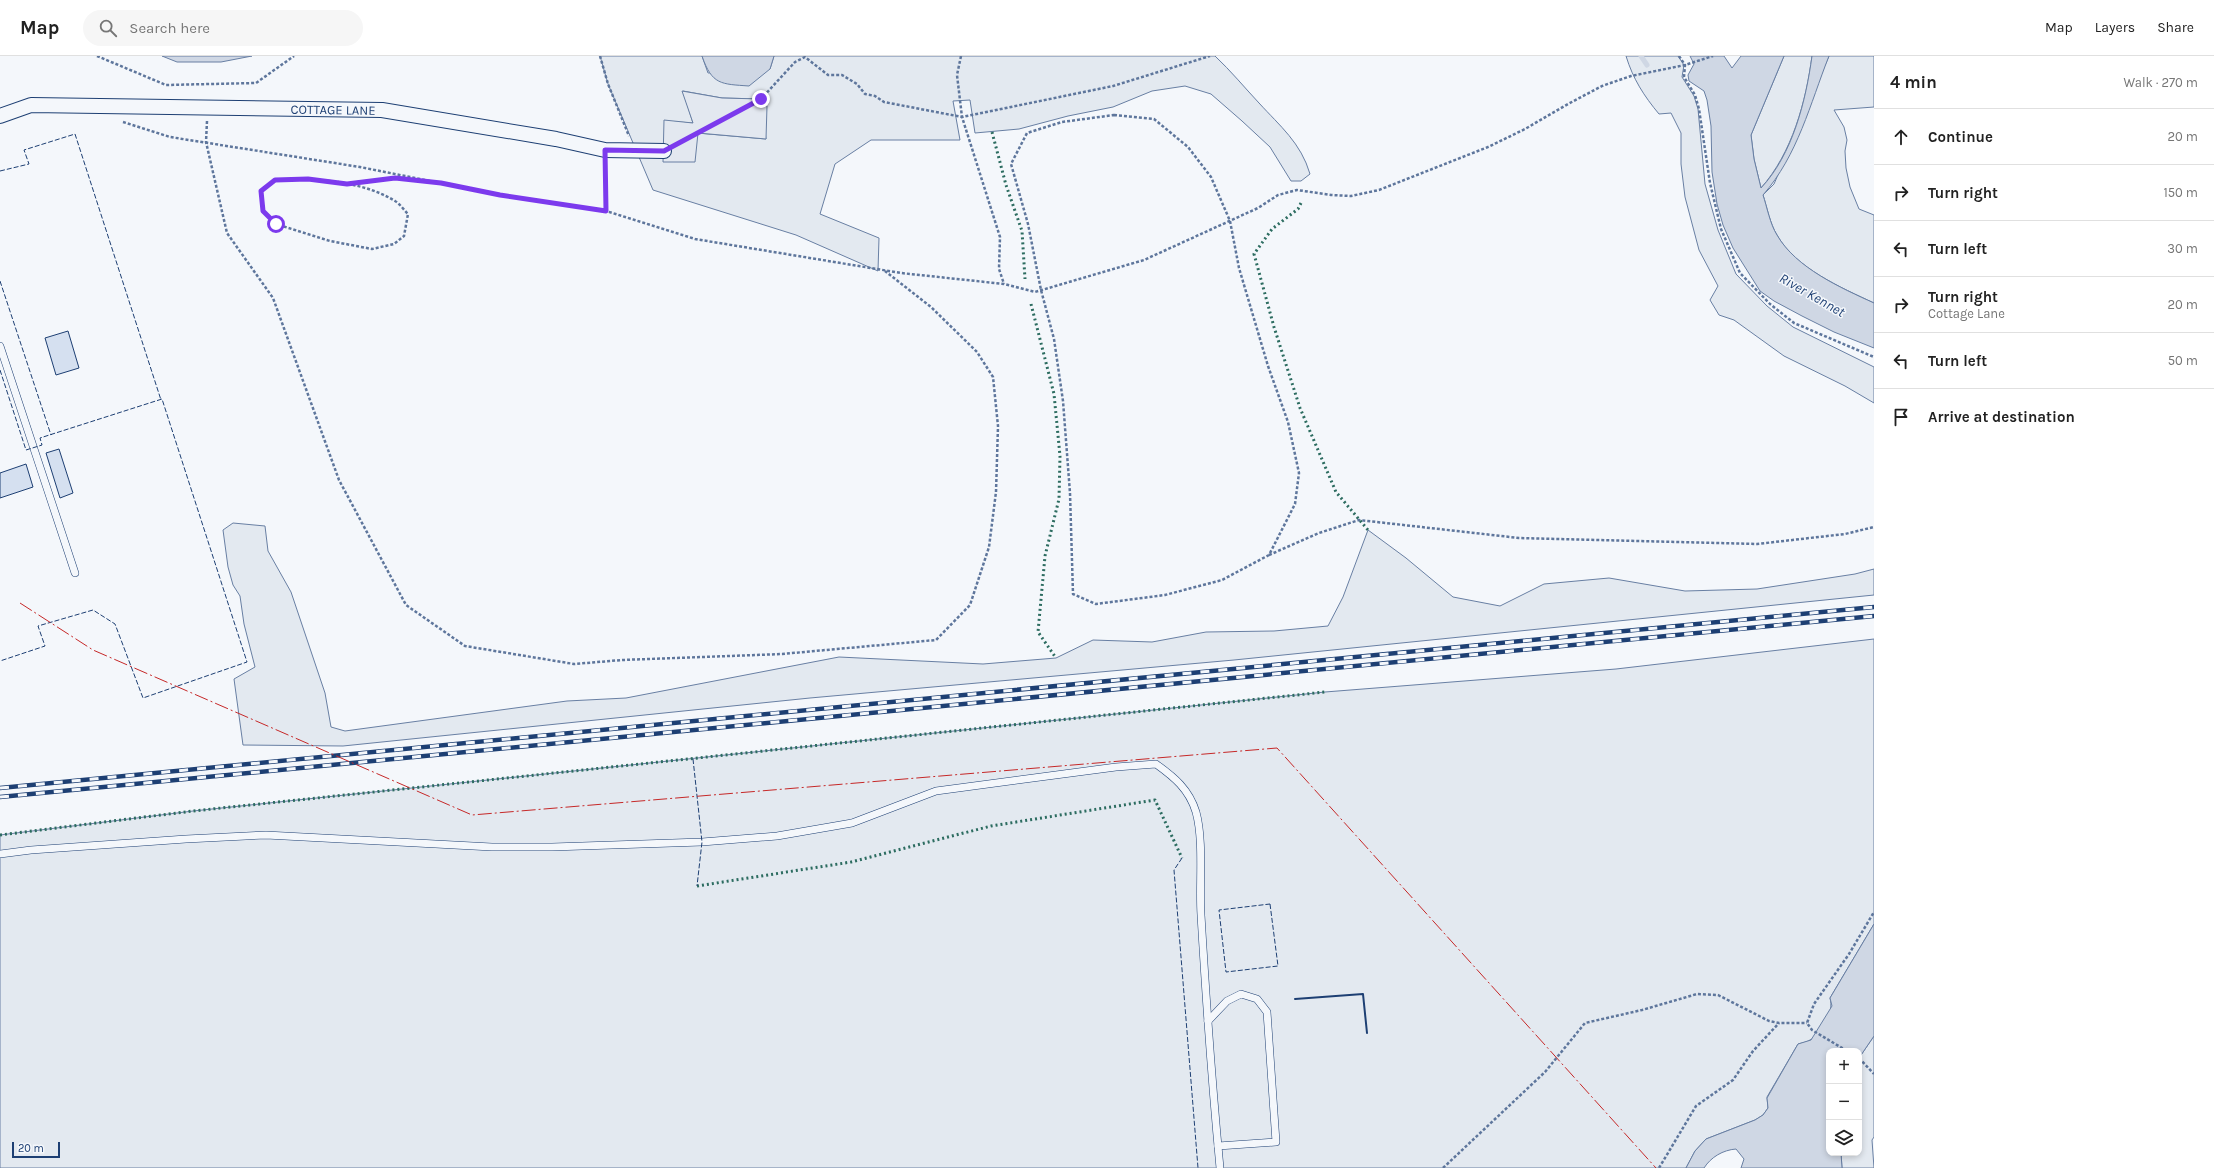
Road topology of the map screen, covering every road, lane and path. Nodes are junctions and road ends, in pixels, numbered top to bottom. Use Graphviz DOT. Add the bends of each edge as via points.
graph roads {
  1 [pos="97,56"];
  2 [pos="294,56"];
  3 [pos="600,56"];
  4 [pos="961,56"];
  5 [pos="1194,56"];
  6 [pos="1210,56"];
  7 [pos="1679,56"];
  8 [pos="1712,56"];
  9 [pos="1196,61"];
  10 [pos="1685,65"];
  11 [pos="112,106"];
  12 [pos="207,107"];
  13 [pos="0,116"];
  14 [pos="962,117"];
  15 [pos="206,142"];
  16 [pos="605,150"];
  17 [pos="634,150"];
  18 [pos="664,151"];
  19 [pos="441,183"];
  20 [pos="347,184"];
  21 [pos="606,211"];
  22 [pos="1230,221"];
  23 [pos="885,271"];
  24 [pos="1004,284"];
  25 [pos="1041,290"];
  26 [pos="0,346"];
  27 [pos="1874,357"];
  28 [pos="1874,527"];
  29 [pos="1269,555"];
  30 [pos="75,573"];
  31 [pos="0,854"];
  32 [pos="1874,912"];
  33 [pos="1208,1021"];
  34 [pos="1779,1023"];
  35 [pos="1807,1023"];
  36 [pos="1842,1048"];
  37 [pos="1862,1060"];
  38 [pos="1874,1074"];
  39 [pos="1218,1146"];
  40 [pos="1220,1168"];
  41 [pos="1443,1168"];
  42 [pos="1659,1168"];
  1 -- 2 [label="path" via="166,85 256,82"];
  3 -- 17 [label="path" via="608,84"];
  4 -- 14 [label="path" via="957,75"];
  5 -- 9 [label="path"];
  6 -- 9 [label="path"];
  7 -- 10 [label="path"];
  8 -- 10 [label="path"];
  9 -- 14 [label="path" via="1113,86"];
  10 -- 22 [label="path" via="1631,76 1602,86 1488,147 1378,190 1351,196 1297,190 1278,195"];
  10 -- 27 [label="path" via="1684,77 1695,95 1699,109 1710,183 1721,229 1740,273 1770,304 1794,323"];
  11 -- 12 [label="street, COTTAGE LANE"];
  11 -- 13 [label="street, COTTAGE LANE" via="30,105"];
  11 -- 15 [label="path" via="119,121 170,137"];
  12 -- 15 [label="path"];
  12 -- 16 [label="street, COTTAGE LANE" via="382,110 556,139"];
  14 -- 18 [label="path" via="884,102 875,96 865,94 857,84 842,75 828,75 805,57 794,62 761,99"];
  14 -- 24 [label="path" via="1000,236 999,268"];
  15 -- 19 [label="path"];
  15 -- 23 [label="path" via="227,233 272,298 339,480 406,605 465,646 574,664 782,654 936,640 970,605 989,547 996,492 998,426 992,377 977,352 931,307"];
  16 -- 17 [label="street, COTTAGE LANE"];
  16 -- 21 [label="path"];
  17 -- 18 [label="street, COTTAGE LANE"];
  19 -- 20 [label="path" via="395,178"];
  19 -- 21 [label="path"];
  20 -- 20 [label="path" via="396,201 408,214 404,236 400,240 372,249 330,241 276,224 263,211 261,191 275,180 308,179"];
  21 -- 23 [label="path" via="695,239"];
  22 -- 25 [label="path" via="1144,260"];
  22 -- 25 [label="path" via="1211,177 1188,147 1154,119 1114,115 1062,122 1027,133 1011,164 1028,224"];
  22 -- 29 [label="path" via="1239,268 1268,366 1288,422 1299,473 1295,504"];
  23 -- 24 [label="path"];
  24 -- 25 [label="path" via="1035,292"];
  25 -- 29 [label="path" via="1054,339 1063,401 1074,594 1096,604 1165,595 1222,580"];
  26 -- 30 [label="lane"];
  28 -- 29 [label="path" via="1845,534 1757,544 1519,538 1360,520 1319,533"];
  31 -- 33 [label="lane" via="266,835 500,847 702,842 770,837 852,823 936,791 1156,764 1180,783 1196,812"];
  32 -- 35 [label="path" via="1849,954 1814,1004"];
  33 -- 39 [label="lane"];
  33 -- 39 [label="lane" via="1227,1001 1241,994 1257,1000 1267,1012 1276,1142"];
  34 -- 35 [label="path"];
  34 -- 41 [label="path" via="1769,1021 1718,995 1697,994 1585,1023 1546,1072"];
  34 -- 42 [label="path" via="1753,1051 1733,1080 1696,1106"];
  35 -- 36 [label="path" via="1812,1030"];
  37 -- 38 [label="path"];
  39 -- 40 [label="lane"];
}
